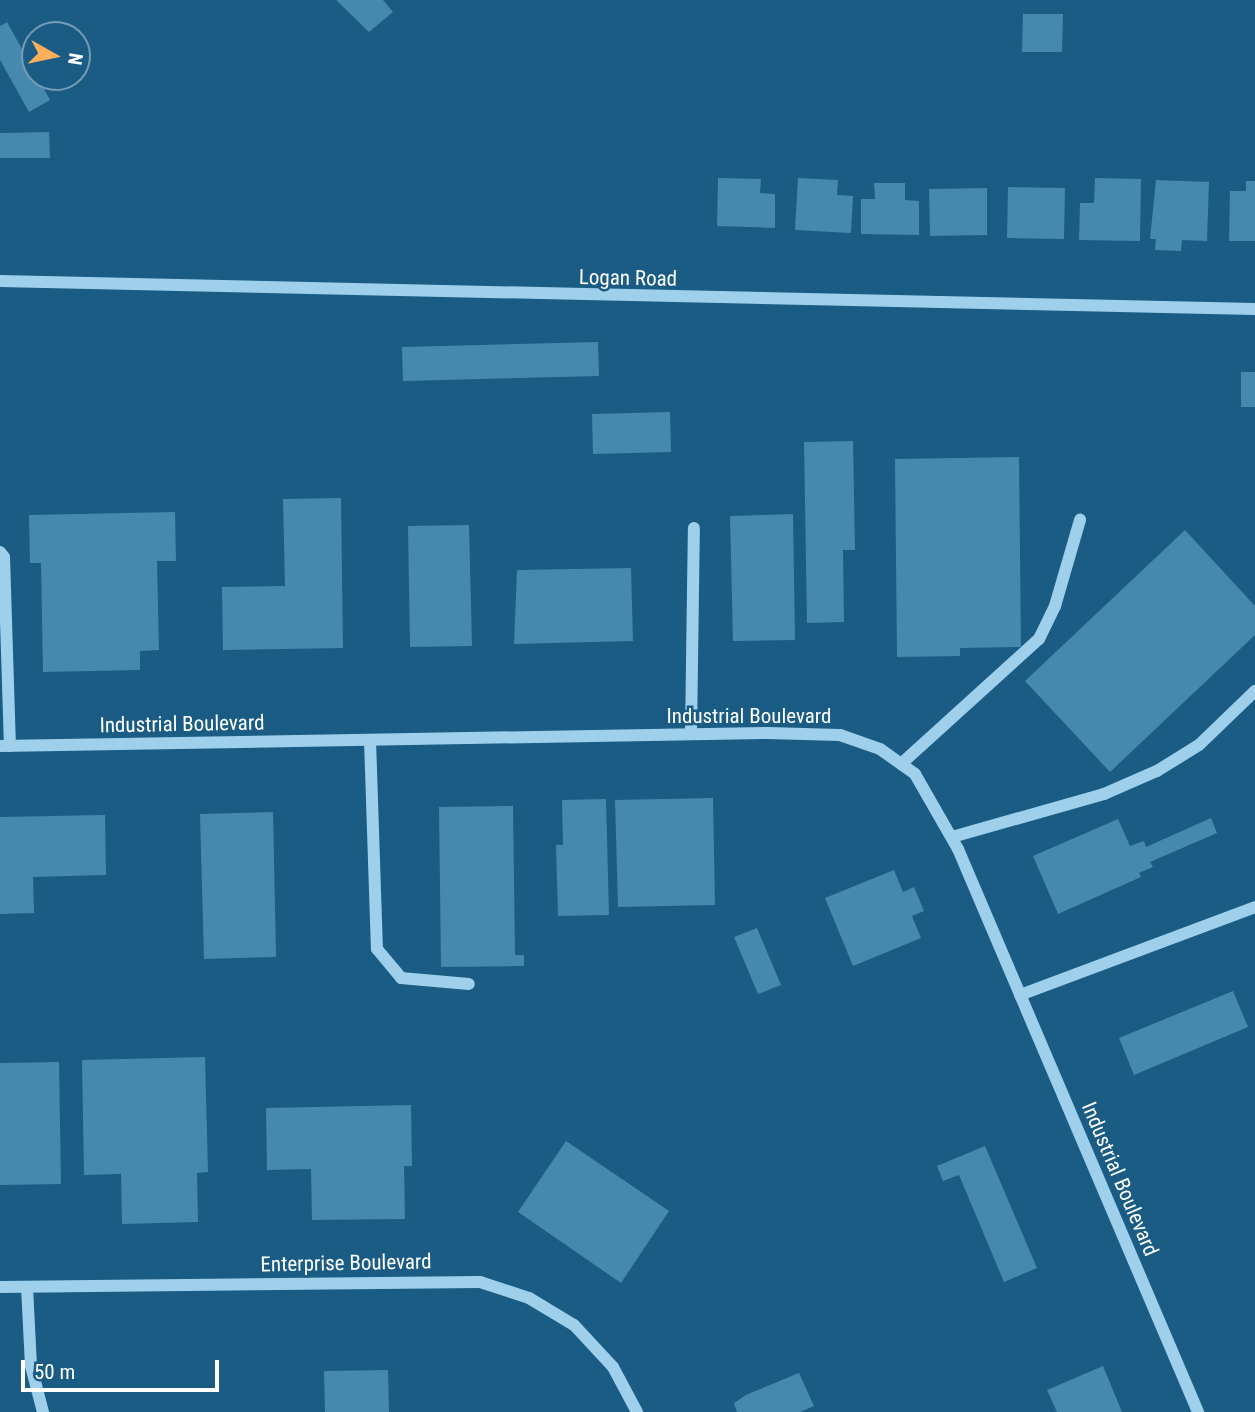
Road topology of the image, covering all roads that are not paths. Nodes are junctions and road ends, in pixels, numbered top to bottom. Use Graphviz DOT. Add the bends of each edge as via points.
graph roads {
  1 [pos="0,281"];
  2 [pos="1255,309"];
  3 [pos="1080,520"];
  4 [pos="694,528"];
  5 [pos="0,552"];
  6 [pos="1255,691"];
  7 [pos="691,734"];
  8 [pos="370,740"];
  9 [pos="5,746"];
  10 [pos="901,764"];
  11 [pos="952,837"];
  12 [pos="1255,907"];
  13 [pos="469,984"];
  14 [pos="1020,995"];
  15 [pos="0,1287"];
  16 [pos="27,1287"];
  17 [pos="43,1412"];
  18 [pos="638,1412"];
  19 [pos="1198,1412"];
  1 -- 2 [label="street, Logan Road"];
  3 -- 10 [label="street" via="1055,606 1039,639"];
  4 -- 7 [label="street"];
  5 -- 9 [label="street" via="4,557"];
  6 -- 11 [label="street" via="1199,745 1157,771 1104,794"];
  7 -- 8 [label="street, Industrial Boulevard"];
  7 -- 10 [label="street, Industrial Boulevard" via="840,735 880,749"];
  8 -- 9 [label="street, Industrial Boulevard"];
  8 -- 13 [label="street" via="377,949 401,978"];
  10 -- 11 [label="street, Industrial Boulevard" via="915,774"];
  11 -- 14 [label="street, Industrial Boulevard"];
  12 -- 14 [label="street"];
  14 -- 19 [label="street, Industrial Boulevard"];
  15 -- 16 [label="street, Enterprise Boulevard"];
  16 -- 17 [label="street" via="31,1366"];
  16 -- 18 [label="street, Enterprise Boulevard" via="480,1282 529,1298 574,1325 613,1367"];
}
